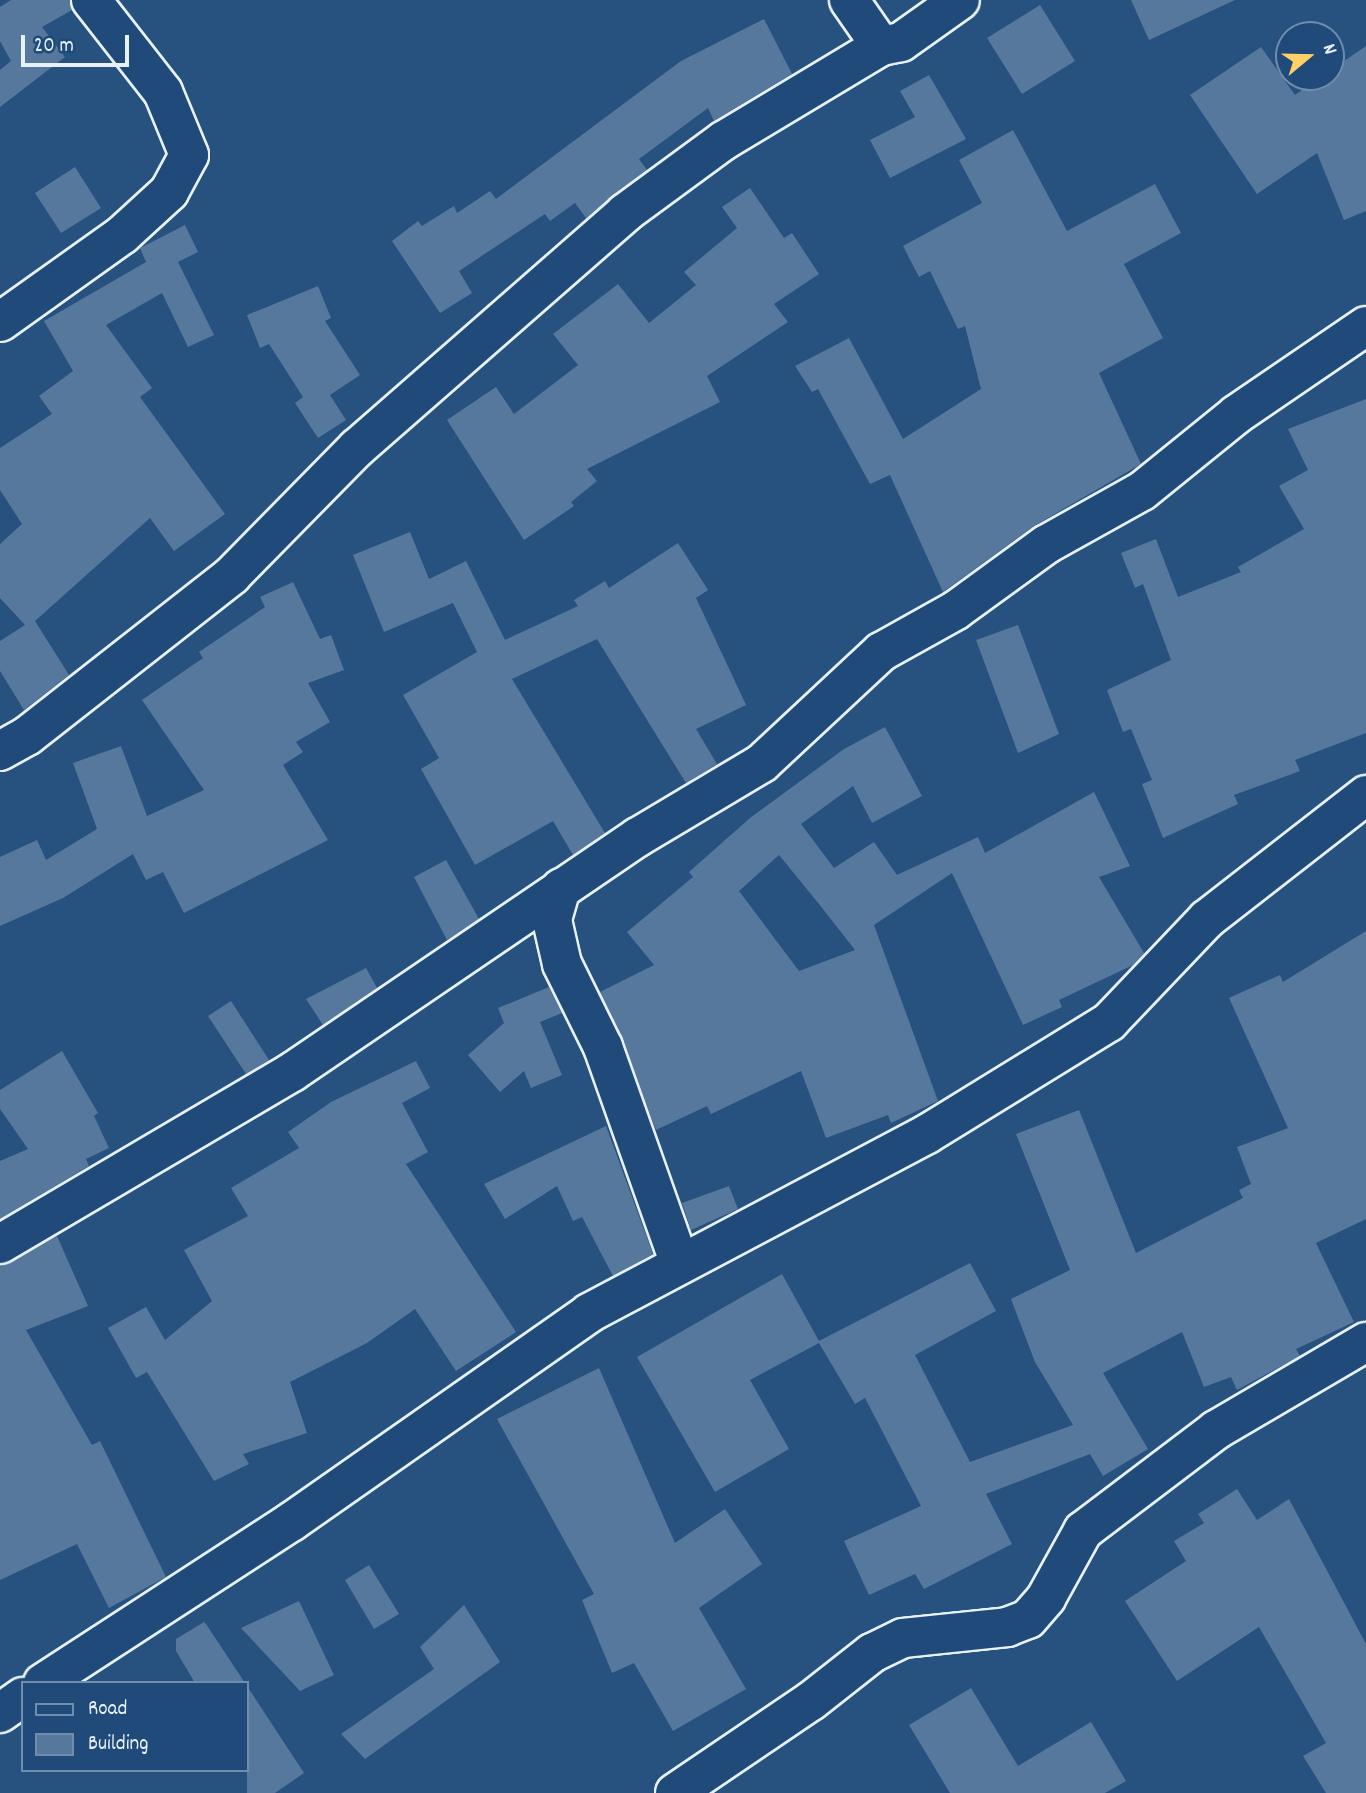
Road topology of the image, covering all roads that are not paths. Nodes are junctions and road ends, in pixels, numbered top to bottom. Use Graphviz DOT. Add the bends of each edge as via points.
graph roads {
  1 [pos="91,0"];
  2 [pos="849,0"];
  3 [pos="960,0"];
  4 [pos="881,46"];
  5 [pos="0,322"];
  6 [pos="1366,326"];
  7 [pos="0,751"];
  8 [pos="1366,795"];
  9 [pos="561,888"];
  10 [pos="0,1244"];
  11 [pos="680,1264"];
  12 [pos="1366,1342"];
  13 [pos="46,1681"];
  14 [pos="21,1698"];
  15 [pos="0,1713"];
  16 [pos="675,1793"];
  1 -- 5 [label="street" via="163,92 189,155 169,192 122,235"];
  2 -- 4 [label="street"];
  3 -- 4 [label="street" via="901,42"];
  4 -- 7 [label="street" via="723,141 625,213 357,448 232,575 27,736"];
  6 -- 9 [label="street" via="1237,414 1142,491 1047,544 956,610 881,652 762,763"];
  8 -- 11 [label="street" via="1207,919 1109,1022 927,1134"];
  9 -- 10 [label="street" via="292,1072"];
  9 -- 11 [label="street" via="552,920 562,964 603,1047"];
  11 -- 13 [label="street" via="589,1313 291,1521"];
  12 -- 16 [label="street" via="1216,1430 1083,1531 1028,1619 1007,1627 903,1638 872,1653 811,1701"];
  14 -- 15 [label="street"];
}
